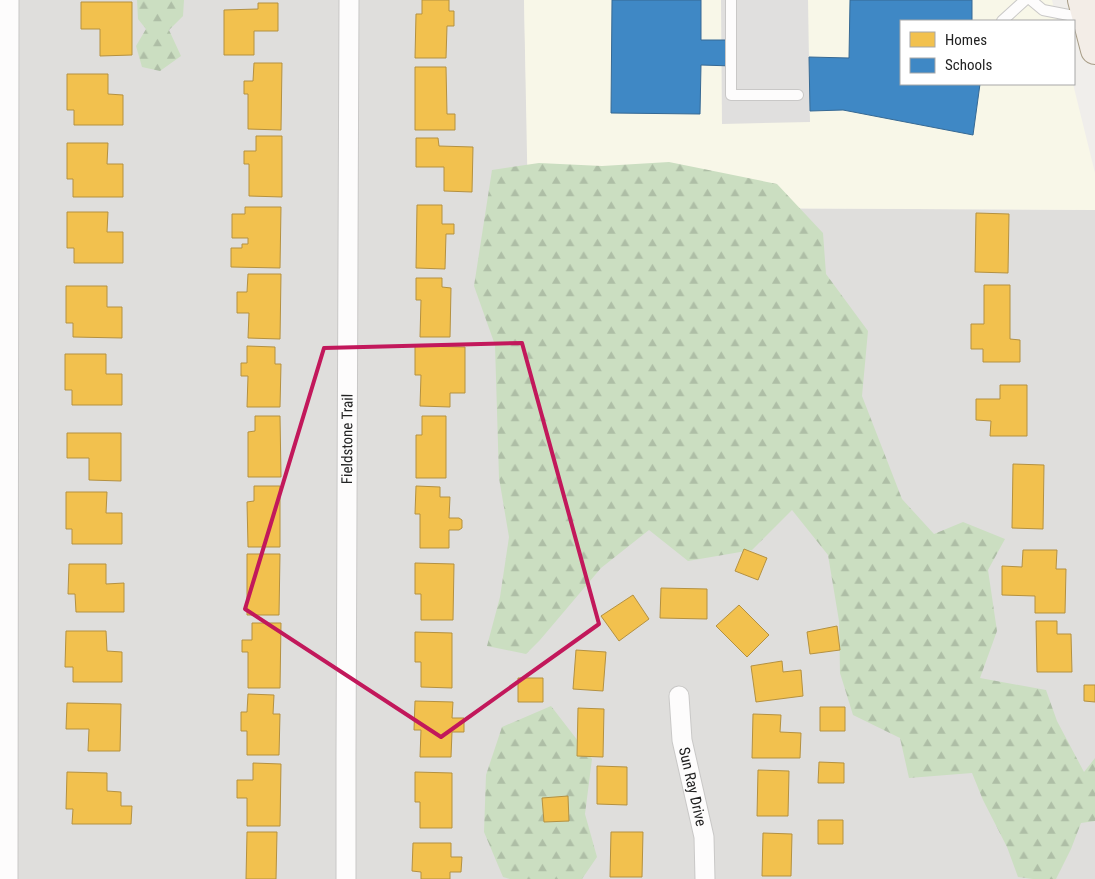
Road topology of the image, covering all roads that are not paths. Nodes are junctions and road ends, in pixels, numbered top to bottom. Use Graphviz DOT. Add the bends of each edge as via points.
graph roads {
  1 [pos="9,0"];
  2 [pos="349,0"];
  3 [pos="731,0"];
  4 [pos="1025,0"];
  5 [pos="1031,0"];
  6 [pos="1088,11"];
  7 [pos="1003,20"];
  8 [pos="1095,50"];
  9 [pos="798,95"];
  10 [pos="679,696"];
  11 [pos="8,879"];
  12 [pos="346,879"];
  13 [pos="705,879"];
  1 -- 11 [label="street"];
  2 -- 12 [label="street, Fieldstone Trail"];
  3 -- 9 [label="lane" via="731,95"];
  4 -- 7 [label="lane"];
  5 -- 6 [label="lane" via="1043,10"];
  6 -- 8 [label="main road"];
  10 -- 13 [label="street, Sun Ray Drive" via="682,740 704,837"];
}
